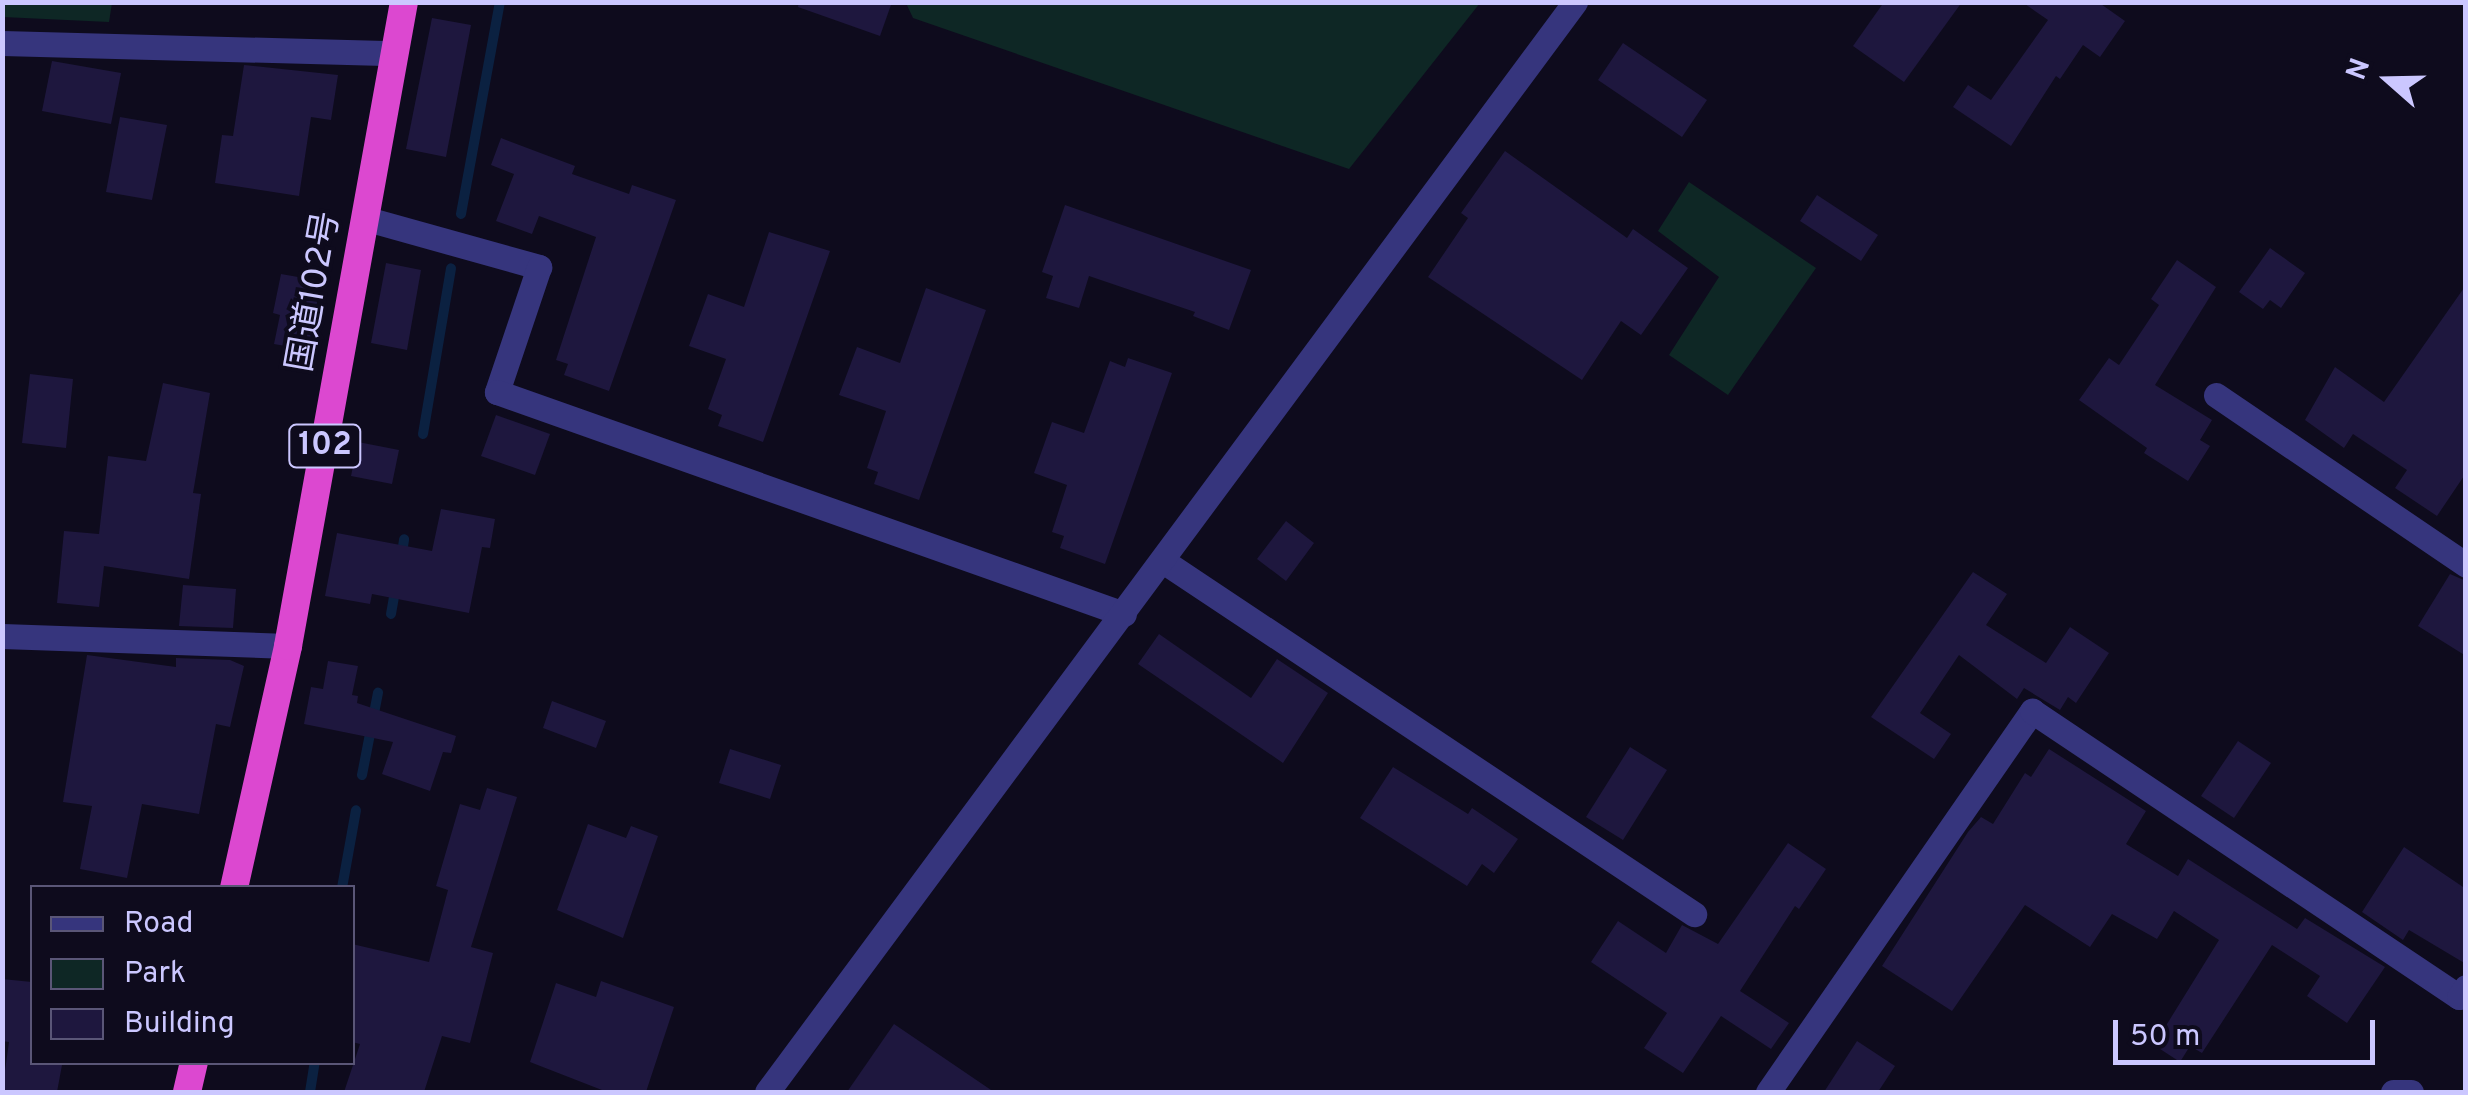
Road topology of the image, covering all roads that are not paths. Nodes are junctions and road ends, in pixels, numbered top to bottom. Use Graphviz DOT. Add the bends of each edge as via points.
graph roads {
  1 [pos="404,2"];
  2 [pos="1576,2"];
  3 [pos="2,43"];
  4 [pos="394,53"];
  5 [pos="367,219"];
  6 [pos="2216,395"];
  7 [pos="1163,562"];
  8 [pos="2466,565"];
  9 [pos="1124,614"];
  10 [pos="2,636"];
  11 [pos="288,646"];
  12 [pos="235,885"];
  13 [pos="1694,914"];
  14 [pos="2466,987"];
  15 [pos="193,1065"];
  16 [pos="188,1092"];
  17 [pos="767,1092"];
  18 [pos="1768,1092"];
  19 [pos="2394,1092"];
  20 [pos="2411,1092"];
  1 -- 4 [label="highway, 国道102号 / 102"];
  2 -- 7 [label="street"];
  3 -- 4 [label="street"];
  4 -- 5 [label="highway, 国道102号 / 102"];
  5 -- 9 [label="street" via="539,266 497,392"];
  5 -- 11 [label="highway, 国道102号 / 102"];
  6 -- 8 [label="street"];
  7 -- 9 [label="street"];
  7 -- 13 [label="street"];
  9 -- 17 [label="street"];
  10 -- 11 [label="street"];
  11 -- 12 [label="highway, 国道102号 / 102"];
  14 -- 18 [label="street" via="2459,997 2032,710"];
  15 -- 16 [label="highway"];
  19 -- 20 [label="street"];
}
